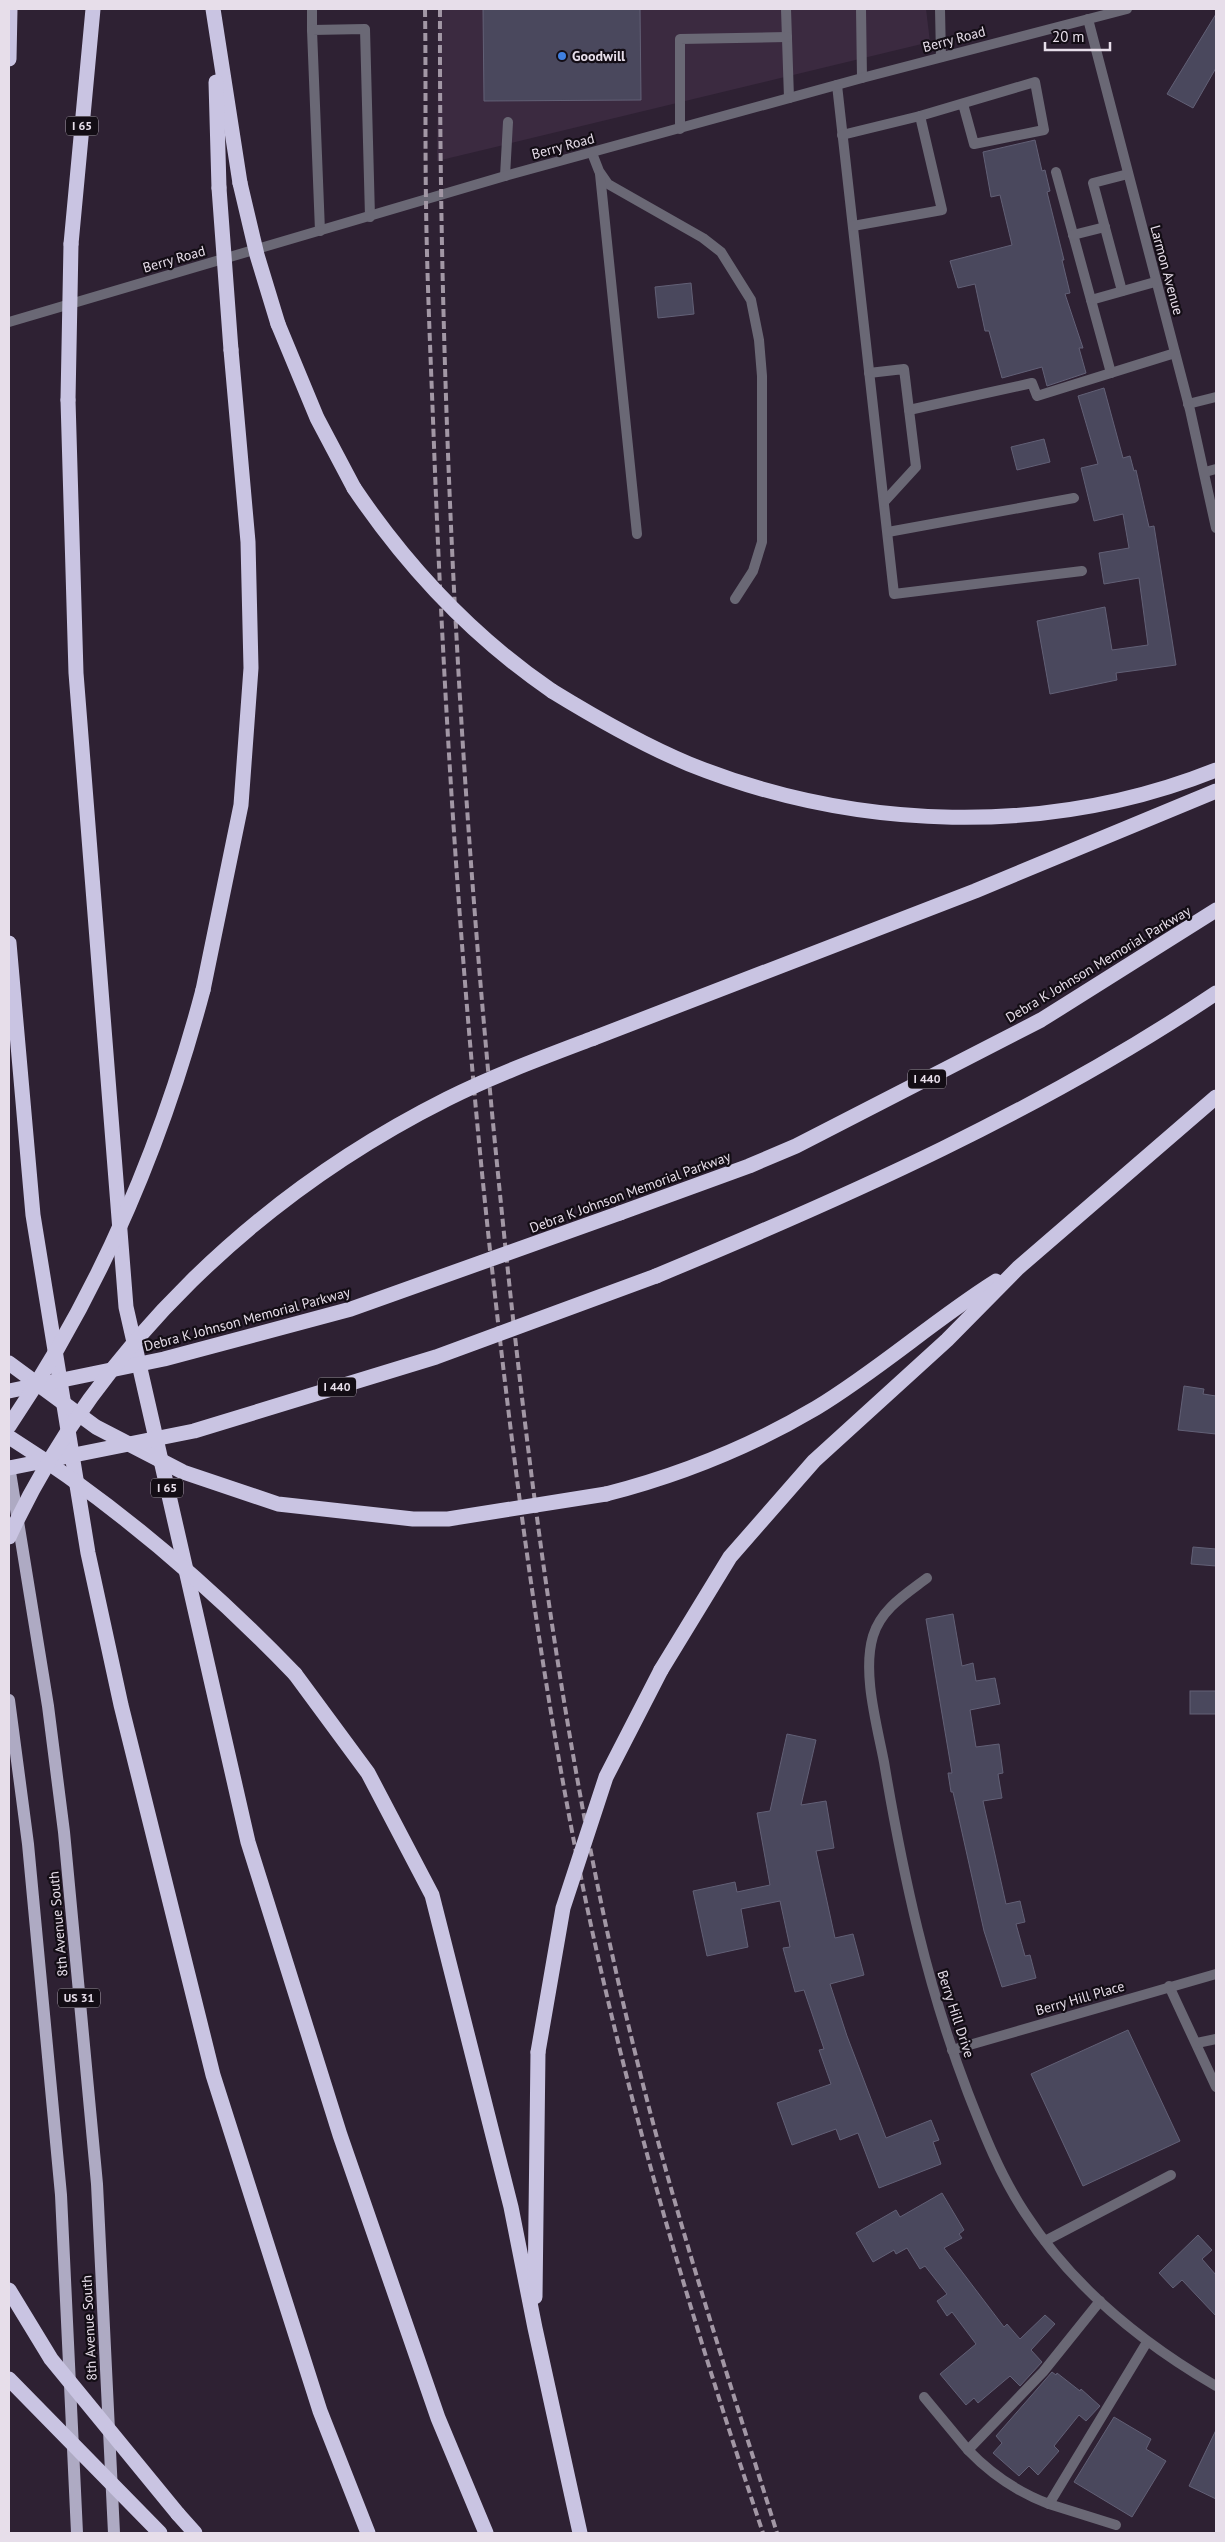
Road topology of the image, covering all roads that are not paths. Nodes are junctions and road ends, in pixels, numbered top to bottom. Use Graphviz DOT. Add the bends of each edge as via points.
graph roads {
  1 [pos="10,9"];
  2 [pos="93,9"];
  3 [pos="312,9"];
  4 [pos="786,9"];
  5 [pos="861,9"];
  6 [pos="940,9"];
  7 [pos="1128,9"];
  8 [pos="213,16"];
  9 [pos="1088,19"];
  10 [pos="312,30"];
  11 [pos="787,37"];
  12 [pos="941,57"];
  13 [pos="9,59"];
  14 [pos="862,78"];
  15 [pos="837,85"];
  16 [pos="790,98"];
  17 [pos="963,104"];
  18 [pos="920,116"];
  19 [pos="508,122"];
  20 [pos="680,129"];
  21 [pos="842,135"];
  22 [pos="592,152"];
  23 [pos="599,171"];
  24 [pos="1056,172"];
  25 [pos="1128,174"];
  26 [pos="505,176"];
  27 [pos="370,217"];
  28 [pos="853,226"];
  29 [pos="1105,227"];
  30 [pos="320,231"];
  31 [pos="1073,235"];
  32 [pos="1155,282"];
  33 [pos="1122,291"];
  34 [pos="1090,300"];
  35 [pos="9,322"];
  36 [pos="1175,353"];
  37 [pos="870,373"];
  38 [pos="1111,373"];
  39 [pos="1216,396"];
  40 [pos="1188,404"];
  41 [pos="909,410"];
  42 [pos="1216,469"];
  43 [pos="1205,472"];
  44 [pos="1074,498"];
  45 [pos="884,502"];
  46 [pos="1216,528"];
  47 [pos="888,532"];
  48 [pos="637,534"];
  49 [pos="1082,570"];
  50 [pos="734,598"];
  51 [pos="1216,770"];
  52 [pos="1216,791"];
  53 [pos="1216,910"];
  54 [pos="9,943"];
  55 [pos="1216,993"];
  56 [pos="1216,1097"];
  57 [pos="1018,1268"];
  58 [pos="9,1363"];
  59 [pos="9,1391"];
  60 [pos="9,1426"];
  61 [pos="9,1437"];
  62 [pos="9,1467"];
  63 [pos="9,1537"];
  64 [pos="927,1578"];
  65 [pos="9,1700"];
  66 [pos="1216,1974"];
  67 [pos="1169,1986"];
  68 [pos="1216,2039"];
  69 [pos="1197,2043"];
  70 [pos="952,2050"];
  71 [pos="1216,2087"];
  72 [pos="1170,2175"];
  73 [pos="1046,2242"];
  74 [pos="9,2290"];
  75 [pos="1100,2301"];
  76 [pos="535,2328"];
  77 [pos="1147,2342"];
  78 [pos="9,2379"];
  79 [pos="1216,2386"];
  80 [pos="924,2397"];
  81 [pos="968,2450"];
  82 [pos="1049,2504"];
  83 [pos="1116,2525"];
  84 [pos="77,2533"];
  85 [pos="114,2533"];
  86 [pos="160,2533"];
  87 [pos="195,2533"];
  88 [pos="368,2533"];
  89 [pos="486,2533"];
  90 [pos="580,2533"];
  1 -- 13 [label="highway"];
  2 -- 89 [label="highway, I 65, bridge" via="71,244 68,400 76,673 126,1307 248,1842 357,2182 438,2418"];
  3 -- 10 [label="street"];
  4 -- 11 [label="street"];
  5 -- 14 [label="street"];
  6 -- 12 [label="street"];
  7 -- 9 [label="street, Berry Road"];
  8 -- 51 [label="highway, bridge" via="240,183 257,255 278,324 317,418 354,488 402,555 488,643 552,691 639,741 713,773 783,795 867,811 928,817 1035,814 1131,797"];
  8 -- 60 [label="highway, bridge" via="218,188 248,542 251,668 241,805 203,990 170,1100 126,1212 63,1340"];
  9 -- 12 [label="street, Berry Road"];
  9 -- 25 [label="street, Larmon Avenue"];
  10 -- 27 [label="street" via="365,29"];
  10 -- 30 [label="street"];
  11 -- 16 [label="street"];
  11 -- 20 [label="street" via="680,39"];
  12 -- 14 [label="street, Berry Road"];
  14 -- 15 [label="street, Berry Road"];
  15 -- 16 [label="street, Berry Road"];
  15 -- 21 [label="street"];
  16 -- 20 [label="street, Berry Road"];
  17 -- 17 [label="street" via="1035,82 1044,130 974,144"];
  17 -- 18 [label="street"];
  18 -- 21 [label="street"];
  18 -- 28 [label="street" via="942,210"];
  19 -- 26 [label="street"];
  20 -- 22 [label="street, Berry Road"];
  21 -- 28 [label="street"];
  22 -- 23 [label="street"];
  22 -- 26 [label="street, Berry Road"];
  23 -- 48 [label="street"];
  23 -- 50 [label="street" via="608,184 622,194 721,252 751,300 762,376 762,542 753,571"];
  24 -- 31 [label="street"];
  25 -- 29 [label="street" via="1093,183"];
  25 -- 32 [label="street, Larmon Avenue"];
  26 -- 27 [label="street, Berry Road"];
  27 -- 30 [label="street, Berry Road"];
  28 -- 37 [label="street"];
  29 -- 31 [label="street"];
  29 -- 33 [label="street"];
  30 -- 35 [label="street, Berry Road"];
  31 -- 34 [label="street"];
  32 -- 33 [label="street"];
  32 -- 36 [label="street, Larmon Avenue"];
  33 -- 34 [label="street"];
  34 -- 38 [label="street"];
  36 -- 38 [label="street"];
  36 -- 40 [label="street, Larmon Avenue"];
  37 -- 41 [label="street" via="904,369"];
  37 -- 45 [label="street"];
  38 -- 41 [label="street" via="1037,396 1032,383"];
  39 -- 40 [label="street"];
  40 -- 43 [label="street, Larmon Avenue"];
  41 -- 45 [label="street" via="916,467"];
  42 -- 43 [label="street"];
  43 -- 46 [label="street, Larmon Avenue"];
  44 -- 47 [label="street"];
  45 -- 47 [label="street"];
  47 -- 49 [label="street" via="894,594"];
  52 -- 63 [label="highway, bridge" via="975,891 485,1082 390,1131 316,1178 235,1240 160,1313 74,1422"];
  53 -- 59 [label="highway, Debra K Johnson Memorial Parkway / I 440, bridge" via="1040,1020 749,1166 351,1309 164,1359"];
  54 -- 88 [label="highway" via="33,1215 88,1553 121,1705 213,2076 320,2411"];
  55 -- 62 [label="highway, I 440, bridge" via="1080,1076 944,1148 656,1276 436,1357 194,1431"];
  56 -- 57 [label="highway"];
  57 -- 58 [label="highway, bridge" via="953,1309 816,1408 763,1437 691,1469 606,1494 448,1520 413,1520 278,1504 183,1472 96,1427"];
  57 -- 76 [label="highway, bridge" via="947,1340 846,1429 781,1496 730,1557 661,1670 606,1777 563,1908 538,2052"];
  61 -- 76 [label="highway, bridge" via="92,1494 239,1616 295,1674 368,1773 432,1895 511,2207"];
  62 -- 85 [label="main road, 8th Avenue South / US 31" via="48,1706 64,1832 97,2184"];
  64 -- 70 [label="street, Berry Hill Drive" via="898,1600 882,1618 873,1636 870,1663 885,1770 912,1909"];
  65 -- 84 [label="main road, 8th Avenue South / US 31" via="28,1844 61,2195"];
  66 -- 67 [label="street, Berry Hill Place"];
  67 -- 69 [label="street"];
  67 -- 70 [label="street, Berry Hill Place"];
  68 -- 69 [label="street"];
  69 -- 71 [label="street"];
  70 -- 73 [label="street, Berry Hill Drive" via="996,2162 1025,2214"];
  72 -- 73 [label="street"];
  73 -- 75 [label="street, Berry Hill Drive"];
  74 -- 87 [label="highway, bridge" via="51,2359"];
  75 -- 77 [label="street, Berry Hill Drive"];
  75 -- 81 [label="street" via="1043,2372"];
  76 -- 90 [label="highway"];
  77 -- 79 [label="street, Berry Hill Drive"];
  77 -- 82 [label="street"];
  78 -- 86 [label="highway, bridge"];
  80 -- 81 [label="street"];
  81 -- 82 [label="street" via="1003,2482"];
  82 -- 83 [label="street"];
}
